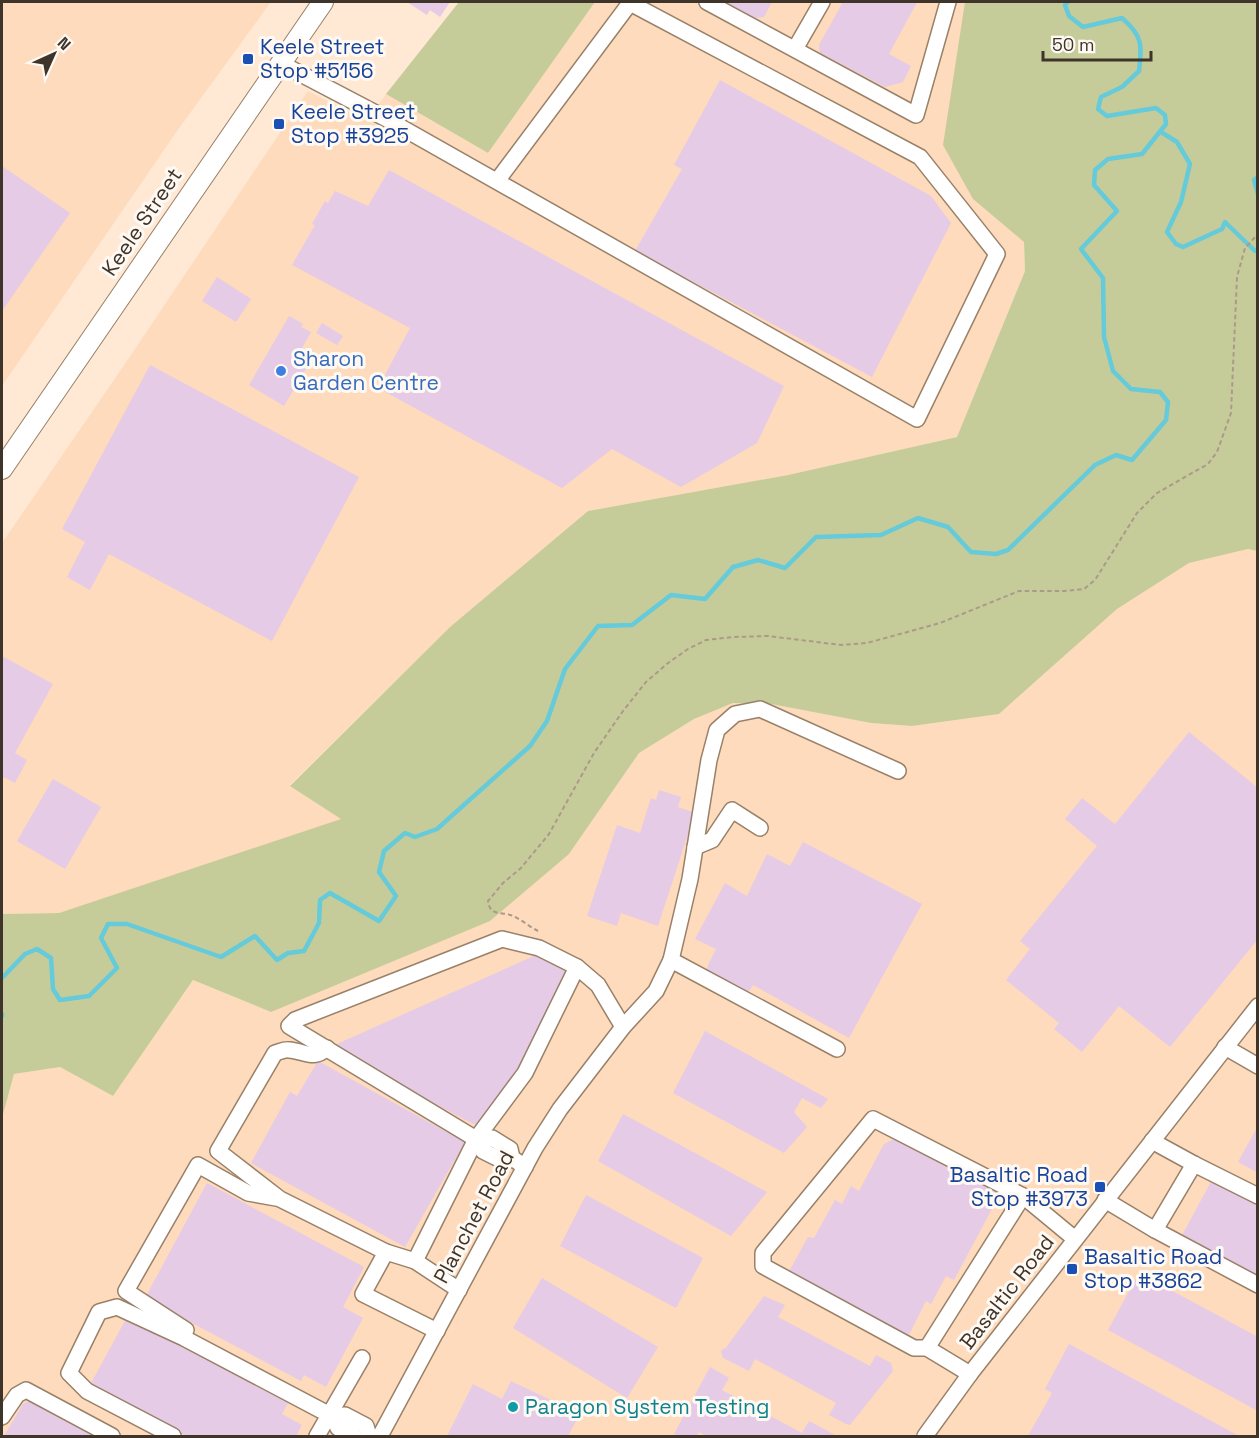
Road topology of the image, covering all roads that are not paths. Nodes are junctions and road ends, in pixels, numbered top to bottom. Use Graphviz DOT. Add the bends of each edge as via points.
graph roads {
  1 [pos="323,2"];
  2 [pos="707,2"];
  3 [pos="822,2"];
  4 [pos="948,2"];
  5 [pos="795,50"];
  6 [pos="280,63"];
  7 [pos="497,181"];
  8 [pos="2,470"];
  9 [pos="898,771"];
  10 [pos="760,828"];
  11 [pos="695,847"];
  12 [pos="671,960"];
  13 [pos="577,967"];
  14 [pos="1257,1006"];
  15 [pos="623,1027"];
  16 [pos="1225,1047"];
  17 [pos="327,1048"];
  18 [pos="837,1049"];
  19 [pos="1257,1066"];
  20 [pos="479,1140"];
  21 [pos="1152,1142"];
  22 [pos="518,1162"];
  23 [pos="1194,1164"];
  24 [pos="1023,1196"];
  25 [pos="1257,1196"];
  26 [pos="280,1199"];
  27 [pos="1105,1200"];
  28 [pos="1155,1230"];
  29 [pos="1075,1239"];
  30 [pos="386,1252"];
  31 [pos="415,1261"];
  32 [pos="1257,1285"];
  33 [pos="459,1290"];
  34 [pos="437,1331"];
  35 [pos="927,1348"];
  36 [pos="362,1358"];
  37 [pos="224,1359"];
  38 [pos="970,1374"];
  39 [pos="331,1415"];
  40 [pos="2,1417"];
  41 [pos="368,1436"];
  42 [pos="112,1437"];
  43 [pos="173,1437"];
  44 [pos="317,1437"];
  45 [pos="925,1437"];
  1 -- 6 [label="main road, Keele Street"];
  2 -- 5 [label="street"];
  3 -- 5 [label="street"];
  4 -- 5 [label="street" via="916,115"];
  6 -- 7 [label="street"];
  6 -- 8 [label="main road, Keele Street"];
  7 -- 7 [label="street" via="917,420 997,254 920,157 630,3"];
  9 -- 11 [label="street, Planchet Road" via="760,709 735,714 717,730"];
  10 -- 11 [label="street" via="732,810 712,840"];
  11 -- 12 [label="street, Planchet Road"];
  12 -- 15 [label="street, Planchet Road" via="656,991"];
  12 -- 18 [label="street"];
  13 -- 15 [label="street" via="598,985"];
  13 -- 17 [label="street" via="539,948 502,939 295,1020 289,1026"];
  13 -- 20 [label="street" via="525,1073"];
  14 -- 16 [label="street, Basaltic Road"];
  15 -- 22 [label="street, Planchet Road"];
  16 -- 19 [label="street"];
  16 -- 21 [label="street, Basaltic Road"];
  17 -- 20 [label="street"];
  17 -- 26 [label="street" via="310,1055 287,1049 275,1053 218,1151"];
  20 -- 22 [label="street" via="492,1138 510,1149"];
  20 -- 31 [label="street"];
  21 -- 23 [label="street"];
  21 -- 27 [label="street, Basaltic Road"];
  22 -- 33 [label="street, Planchet Road"];
  23 -- 25 [label="street"];
  23 -- 28 [label="street"];
  24 -- 29 [label="street"];
  24 -- 35 [label="street"];
  24 -- 35 [label="street" via="873,1119 763,1253 763,1266 914,1348"];
  26 -- 30 [label="street"];
  26 -- 37 [label="street" via="248,1193 198,1165 126,1291 202,1340"];
  27 -- 28 [label="street"];
  27 -- 29 [label="street, Basaltic Road"];
  28 -- 32 [label="street"];
  29 -- 38 [label="street, Basaltic Road"];
  30 -- 31 [label="street"];
  30 -- 34 [label="street" via="363,1294"];
  31 -- 33 [label="street"];
  33 -- 34 [label="street, Planchet Road"];
  34 -- 41 [label="street, Planchet Road"];
  35 -- 38 [label="street"];
  36 -- 39 [label="street"];
  37 -- 39 [label="street"];
  37 -- 43 [label="street" via="117,1307 99,1312 69,1373 87,1391"];
  38 -- 45 [label="street, Basaltic Road"];
  39 -- 41 [label="street" via="338,1428"];
  39 -- 44 [label="street"];
  40 -- 42 [label="street" via="17,1395 26,1390"];
}
